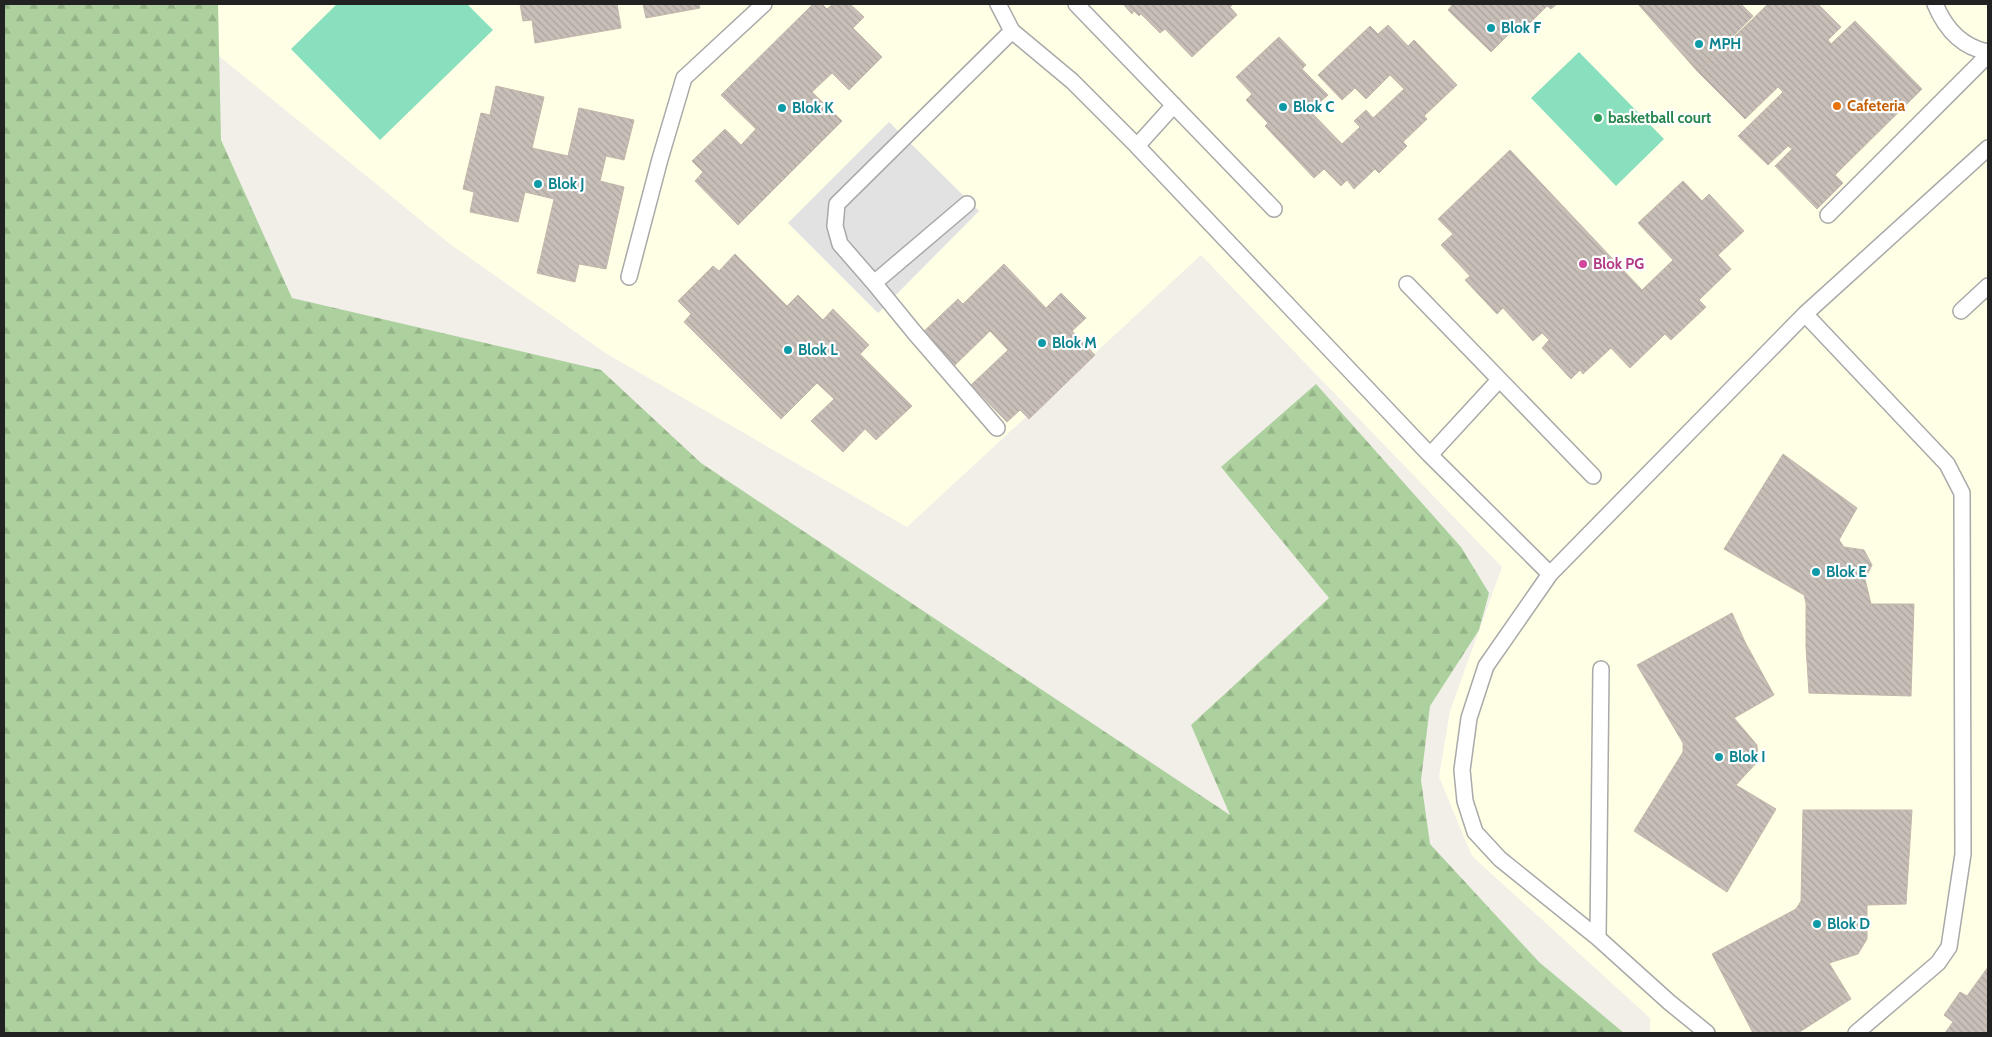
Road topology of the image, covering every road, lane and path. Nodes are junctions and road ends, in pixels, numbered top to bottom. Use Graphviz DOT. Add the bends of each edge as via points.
graph roads {
  1 [pos="764,4"];
  2 [pos="998,4"];
  3 [pos="1076,4"];
  4 [pos="1935,4"];
  5 [pos="1012,31"];
  6 [pos="1988,54"];
  7 [pos="1174,105"];
  8 [pos="1137,146"];
  9 [pos="1988,148"];
  10 [pos="967,204"];
  11 [pos="1274,209"];
  12 [pos="1828,215"];
  13 [pos="629,277"];
  14 [pos="874,283"];
  15 [pos="1406,284"];
  16 [pos="1988,286"];
  17 [pos="1961,311"];
  18 [pos="1805,314"];
  19 [pos="1500,380"];
  20 [pos="997,428"];
  21 [pos="1430,454"];
  22 [pos="1593,476"];
  23 [pos="1550,574"];
  24 [pos="1600,668"];
  25 [pos="1598,938"];
  26 [pos="1707,1033"];
  27 [pos="1856,1033"];
  1 -- 13 [label="lane" via="684,78"];
  2 -- 5 [label="lane"];
  3 -- 7 [label="lane"];
  4 -- 6 [label="lane" via="1942,20 1958,39"];
  5 -- 8 [label="lane" via="1072,81"];
  5 -- 14 [label="lane" via="837,204 835,226 840,244"];
  6 -- 12 [label="lane"];
  7 -- 8 [label="lane"];
  7 -- 11 [label="lane"];
  8 -- 21 [label="lane"];
  9 -- 18 [label="lane"];
  10 -- 14 [label="lane"];
  14 -- 20 [label="lane"];
  15 -- 19 [label="lane"];
  16 -- 17 [label="lane"];
  18 -- 23 [label="lane"];
  18 -- 27 [label="lane" via="1947,464 1962,493 1963,854 1949,947 1938,963"];
  19 -- 21 [label="lane"];
  19 -- 22 [label="lane"];
  21 -- 23 [label="lane"];
  23 -- 25 [label="lane" via="1486,666 1469,718 1462,770 1465,801 1475,832 1500,859"];
  24 -- 25 [label="lane"];
  25 -- 26 [label="lane"];
}
